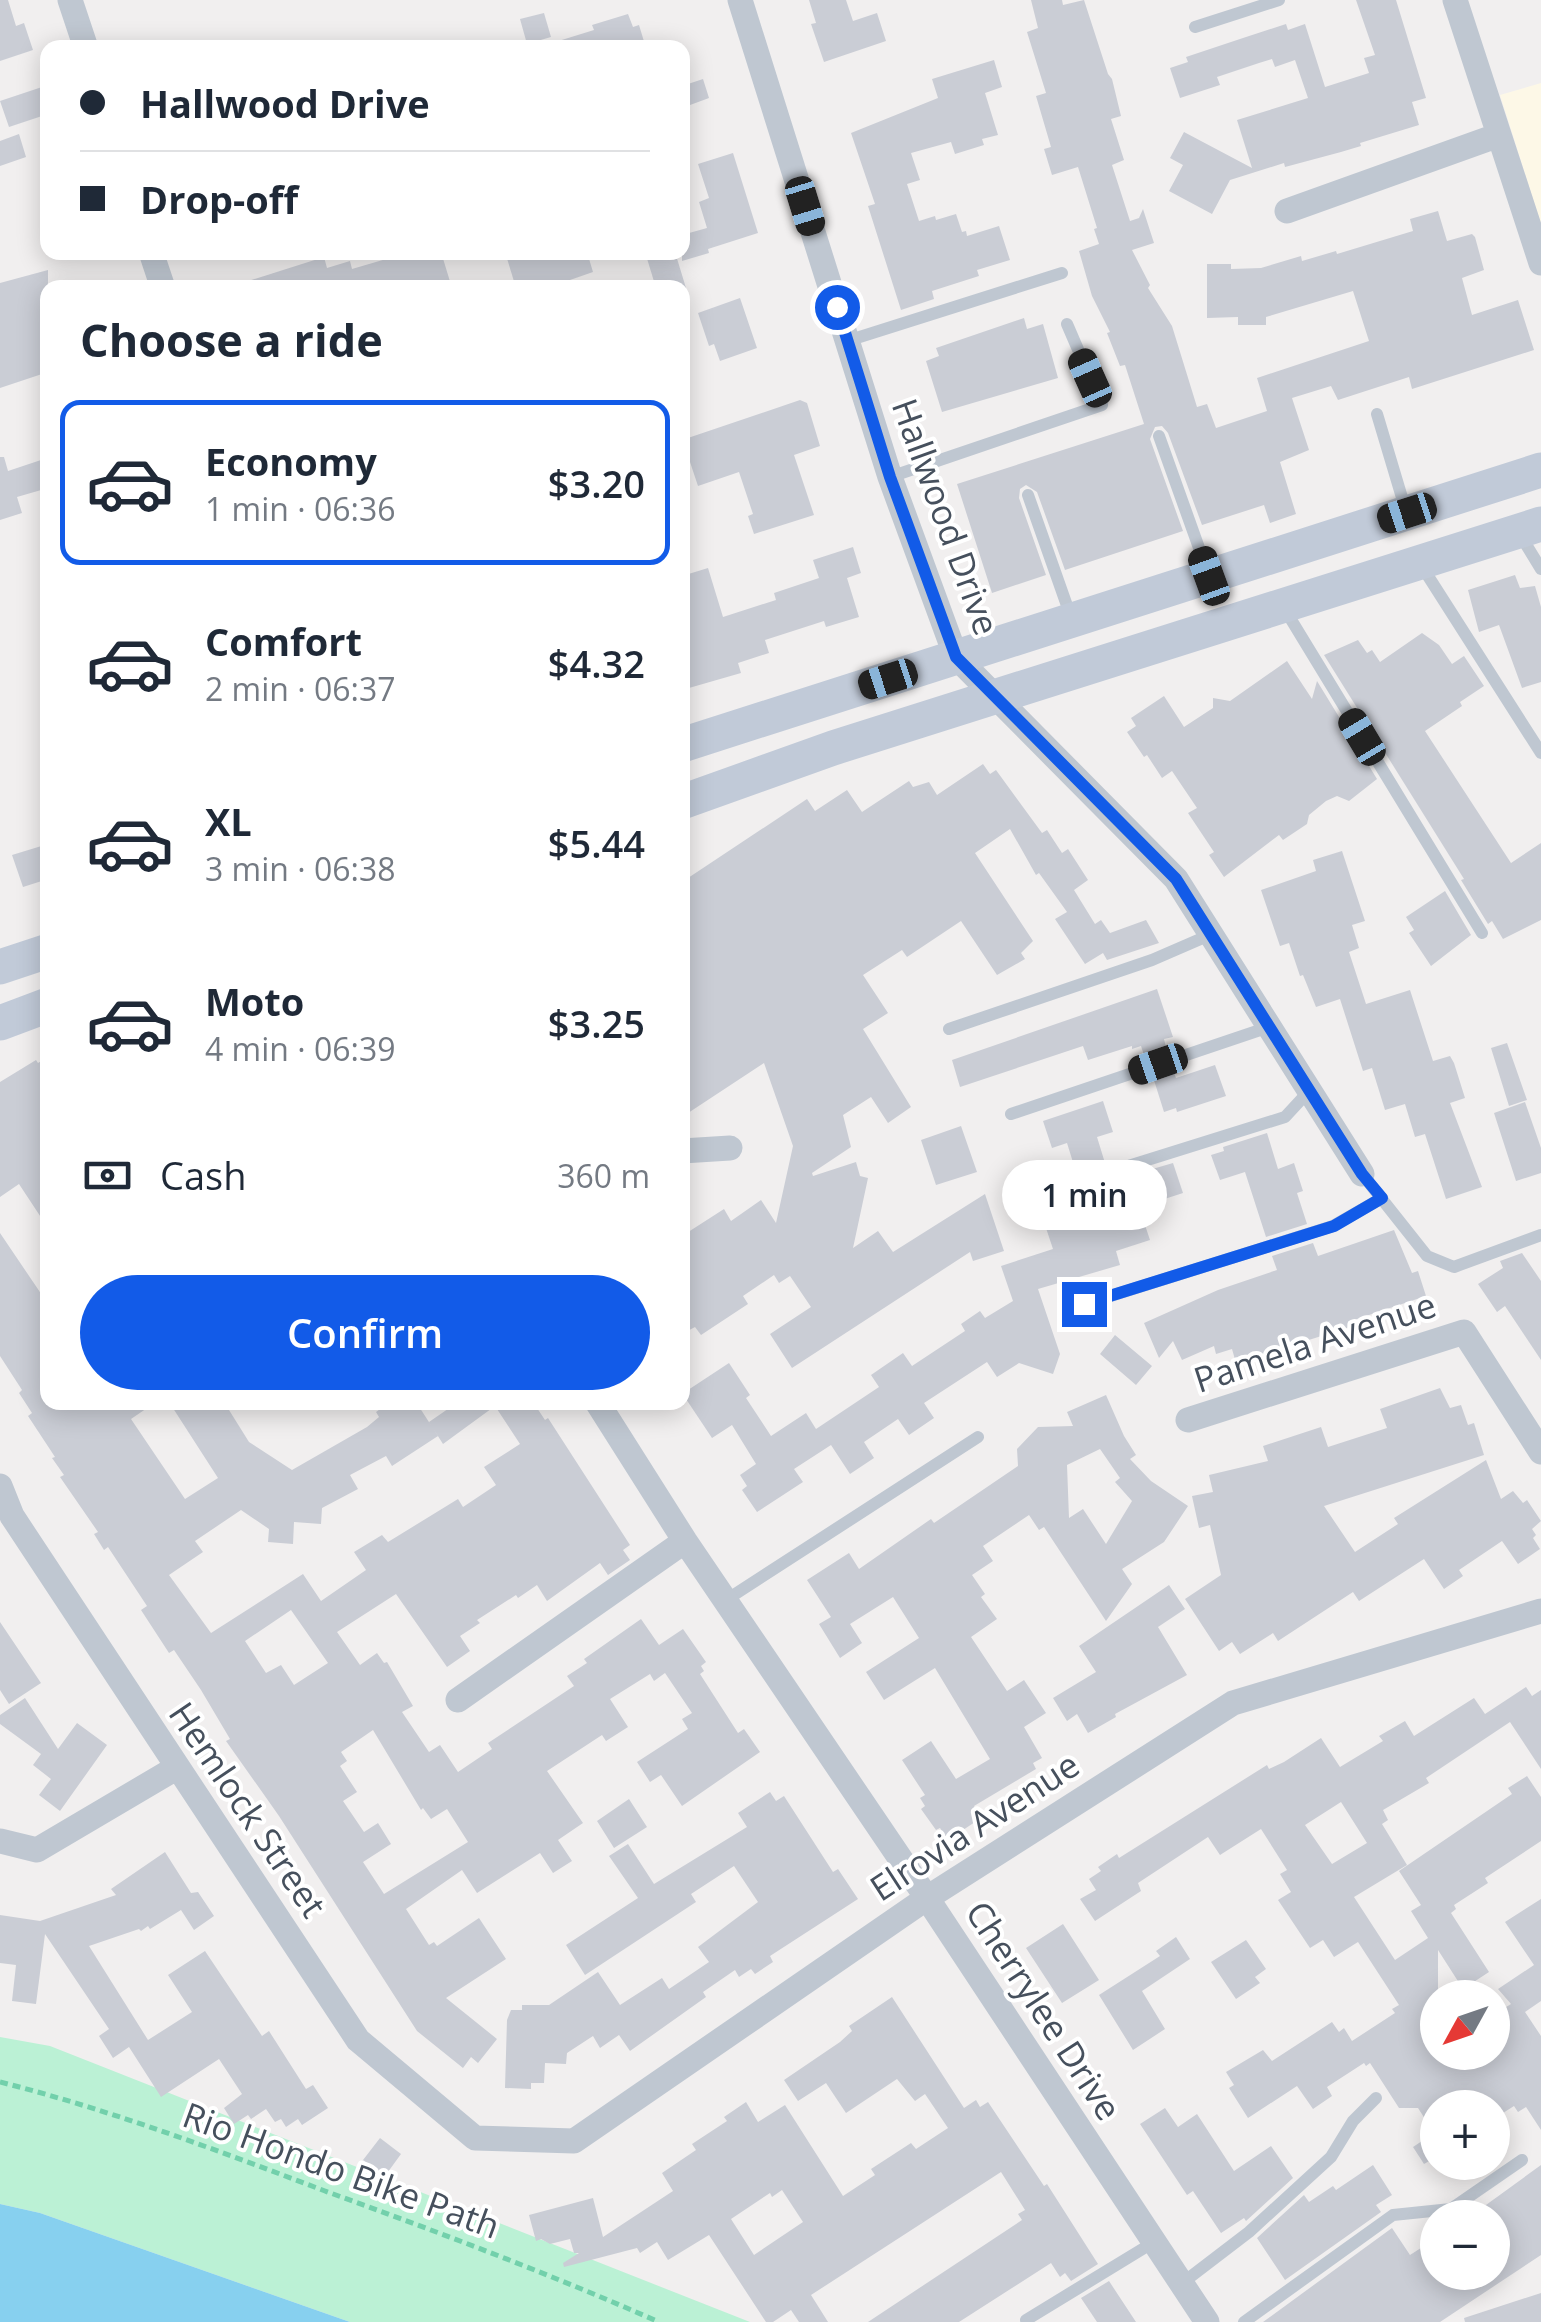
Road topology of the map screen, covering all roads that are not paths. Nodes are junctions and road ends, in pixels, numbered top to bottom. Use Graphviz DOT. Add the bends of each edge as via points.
graph roads {
  1 [pos="740,0"];
  2 [pos="1279,0"];
  3 [pos="1456,0"];
  4 [pos="73,1"];
  5 [pos="1195,27"];
  6 [pos="84,40"];
  7 [pos="1499,135"];
  8 [pos="1287,211"];
  9 [pos="1541,264"];
  10 [pos="1062,274"];
  11 [pos="1067,324"];
  12 [pos="847,341"];
  13 [pos="1377,414"];
  14 [pos="1159,436"];
  15 [pos="1541,470"];
  16 [pos="890,477"];
  17 [pos="1028,495"];
  18 [pos="1407,513"];
  19 [pos="1529,527"];
  20 [pos="1419,562"];
  21 [pos="1541,569"];
  22 [pos="1209,576"];
  23 [pos="1282,606"];
  24 [pos="1072,620"];
  25 [pos="956,657"];
  26 [pos="996,697"];
  27 [pos="690,742"];
  28 [pos="1541,753"];
  29 [pos="690,799"];
  30 [pos="1482,933"];
  31 [pos="1212,934"];
  32 [pos="40,953"];
  33 [pos="0,967"];
  34 [pos="40,1008"];
  35 [pos="0,1023"];
  36 [pos="1270,1027"];
  37 [pos="950,1029"];
  38 [pos="1310,1090"];
  39 [pos="1011,1114"];
  40 [pos="730,1148"];
  41 [pos="690,1150"];
  42 [pos="1362,1174"];
  43 [pos="1026,1198"];
  44 [pos="1382,1198"];
  45 [pos="1541,1235"];
  46 [pos="1084,1304"];
  47 [pos="602,1410"];
  48 [pos="1188,1420"];
  49 [pos="978,1436"];
  50 [pos="1541,1452"];
  51 [pos="0,1486"];
  52 [pos="686,1541"];
  53 [pos="726,1600"];
  54 [pos="1541,1610"];
  55 [pos="458,1700"];
  56 [pos="176,1768"];
  57 [pos="0,1840"];
  58 [pos="928,1898"];
  59 [pos="1376,2098"];
  60 [pos="475,2138"];
  61 [pos="1522,2160"];
  62 [pos="1154,2242"];
  63 [pos="1181,2284"];
  64 [pos="1026,2320"];
  65 [pos="1207,2322"];
  66 [pos="1244,2322"];
  1 -- 12 [label="street, Hallwood Drive"];
  2 -- 5 [label="lane"];
  3 -- 7 [label="street"];
  4 -- 6 [label="street"];
  7 -- 8 [label="street"];
  7 -- 9 [label="street"];
  10 -- 12 [label="lane"];
  11 -- 16 [label="lane" via="1102,406"];
  12 -- 16 [label="street, Hallwood Drive"];
  13 -- 18 [label="lane"];
  14 -- 22 [label="lane"];
  15 -- 18 [label="main road"];
  16 -- 25 [label="street, Hallwood Drive"];
  17 -- 24 [label="lane"];
  18 -- 22 [label="main road"];
  19 -- 20 [label="main road"];
  19 -- 21 [label="lane"];
  20 -- 23 [label="main road"];
  20 -- 28 [label="lane"];
  22 -- 24 [label="main road"];
  23 -- 26 [label="main road"];
  23 -- 30 [label="lane"];
  24 -- 25 [label="main road"];
  25 -- 26 [label="street, Hallwood Drive"];
  25 -- 27 [label="main road"];
  26 -- 29 [label="main road"];
  26 -- 31 [label="street, Hallwood Drive" via="1176,879"];
  31 -- 36 [label="street, Hallwood Drive"];
  31 -- 37 [label="lane"];
  32 -- 33 [label="main road"];
  34 -- 35 [label="main road"];
  36 -- 38 [label="street, Hallwood Drive"];
  36 -- 39 [label="lane"];
  38 -- 42 [label="street, Hallwood Drive"];
  38 -- 43 [label="lane" via="1286,1117"];
  40 -- 41 [label="street"];
  42 -- 44 [label="lane"];
  44 -- 45 [label="lane" via="1426,1256 1454,1267"];
  44 -- 46 [label="lane" via="1334,1226"];
  47 -- 52 [label="street, Cherrylee Drive"];
  48 -- 50 [label="street, Pamela Avenue" via="1464,1332"];
  49 -- 53 [label="lane"];
  51 -- 56 [label="street, Hemlock Street" via="12,1516"];
  52 -- 53 [label="street, Cherrylee Drive"];
  52 -- 55 [label="street"];
  53 -- 58 [label="street, Cherrylee Drive"];
  54 -- 58 [label="street, Elrovia Avenue" via="1233,1703"];
  56 -- 57 [label="street" via="36,1850"];
  56 -- 60 [label="street, Hemlock Street" via="358,2040"];
  58 -- 60 [label="street, Elrovia Avenue" via="574,2141"];
  58 -- 62 [label="street, Cherrylee Drive"];
  59 -- 63 [label="lane" via="1352,2121 1331,2157"];
  61 -- 66 [label="lane" via="1451,2208 1393,2215"];
  62 -- 63 [label="street, Cherrylee Drive"];
  62 -- 64 [label="lane"];
  63 -- 65 [label="street, Cherrylee Drive"];
}
